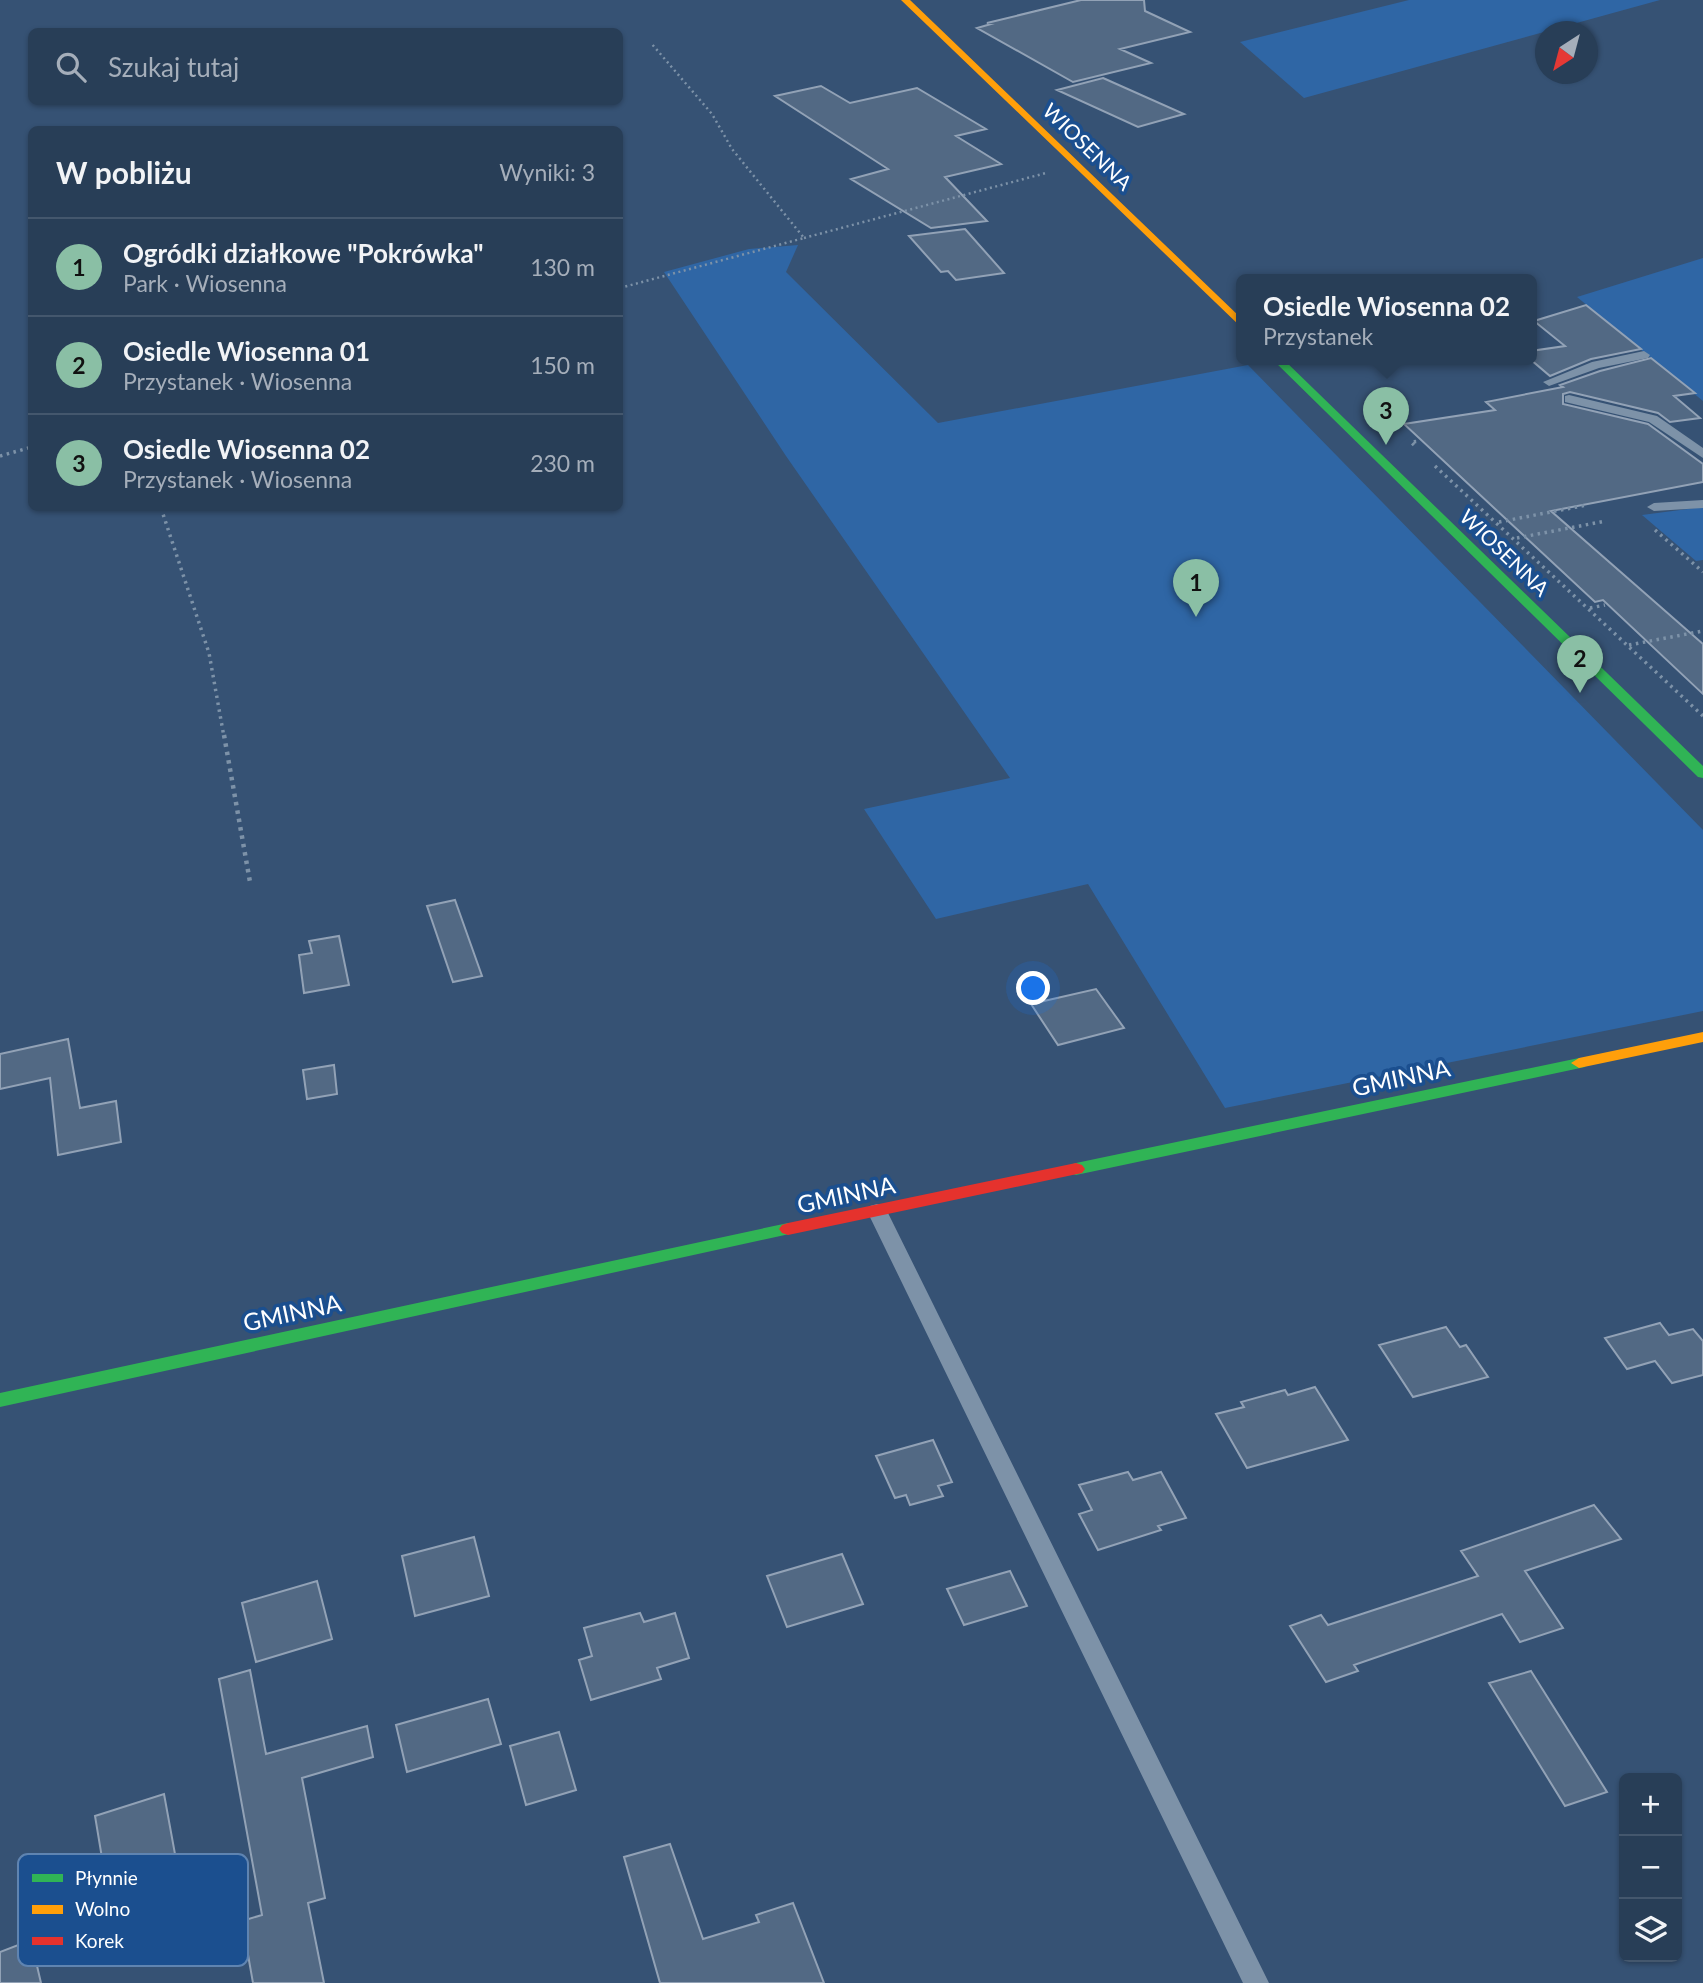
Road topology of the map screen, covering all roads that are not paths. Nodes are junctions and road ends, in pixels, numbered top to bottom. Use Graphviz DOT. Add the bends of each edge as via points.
graph roads {
  1 [pos="905,0"];
  2 [pos="1236,319"];
  3 [pos="1644,355"];
  4 [pos="1283,365"];
  5 [pos="1549,382"];
  6 [pos="1569,399"];
  7 [pos="1703,454"];
  8 [pos="1703,504"];
  9 [pos="1654,507"];
  10 [pos="1703,774"];
  11 [pos="1703,1037"];
  12 [pos="877,1211"];
  13 [pos="0,1400"];
  14 [pos="1256,1983"];
  1 -- 2 [label="street, WIOSENNA"];
  3 -- 5 [label="lane" via="1596,365"];
  4 -- 10 [label="street, WIOSENNA"];
  6 -- 7 [label="lane" via="1653,419"];
  8 -- 9 [label="lane"];
  11 -- 12 [label="street, GMINNA"];
  12 -- 13 [label="street, GMINNA"];
  12 -- 14 [label="lane"];
}
